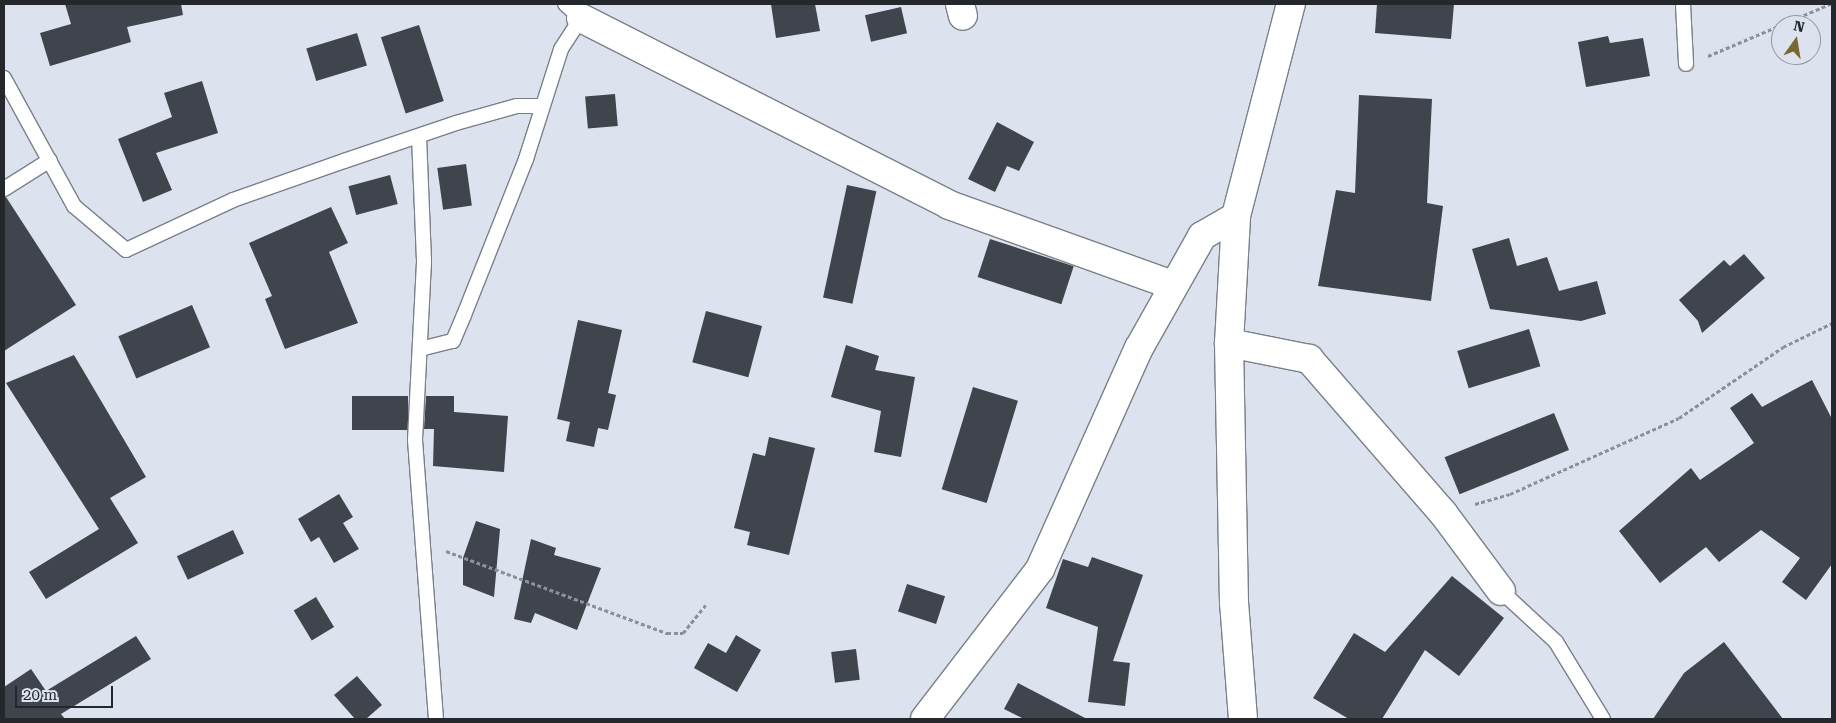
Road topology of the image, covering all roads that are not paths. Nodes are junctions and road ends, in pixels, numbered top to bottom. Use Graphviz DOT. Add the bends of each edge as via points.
graph roads {
  1 [pos="1291,4"];
  2 [pos="1682,4"];
  3 [pos="573,11"];
  4 [pos="1686,64"];
  5 [pos="4,78"];
  6 [pos="541,106"];
  7 [pos="419,136"];
  8 [pos="50,160"];
  9 [pos="4,189"];
  10 [pos="1236,216"];
  11 [pos="1173,285"];
  12 [pos="1230,343"];
  13 [pos="420,349"];
  14 [pos="1501,591"];
  15 [pos="436,719"];
  16 [pos="925,719"];
  17 [pos="1243,719"];
  18 [pos="1603,719"];
  1 -- 10 [label="street"];
  2 -- 4 [label="lane"];
  3 -- 6 [label="lane"];
  3 -- 11 [label="street" via="949,205"];
  5 -- 8 [label="lane"];
  6 -- 7 [label="lane" via="517,106"];
  6 -- 13 [label="lane" via="526,159 453,341"];
  7 -- 8 [label="lane" via="233,200 126,250 74,206"];
  7 -- 13 [label="lane" via="424,262"];
  8 -- 9 [label="lane"];
  10 -- 11 [label="street" via="1202,236"];
  10 -- 12 [label="street"];
  11 -- 16 [label="street" via="1139,348 1040,568"];
  12 -- 14 [label="street" via="1309,359 1444,512"];
  12 -- 17 [label="street" via="1234,604"];
  13 -- 15 [label="lane" via="414,440"];
  14 -- 18 [label="lane" via="1556,642"];
}
